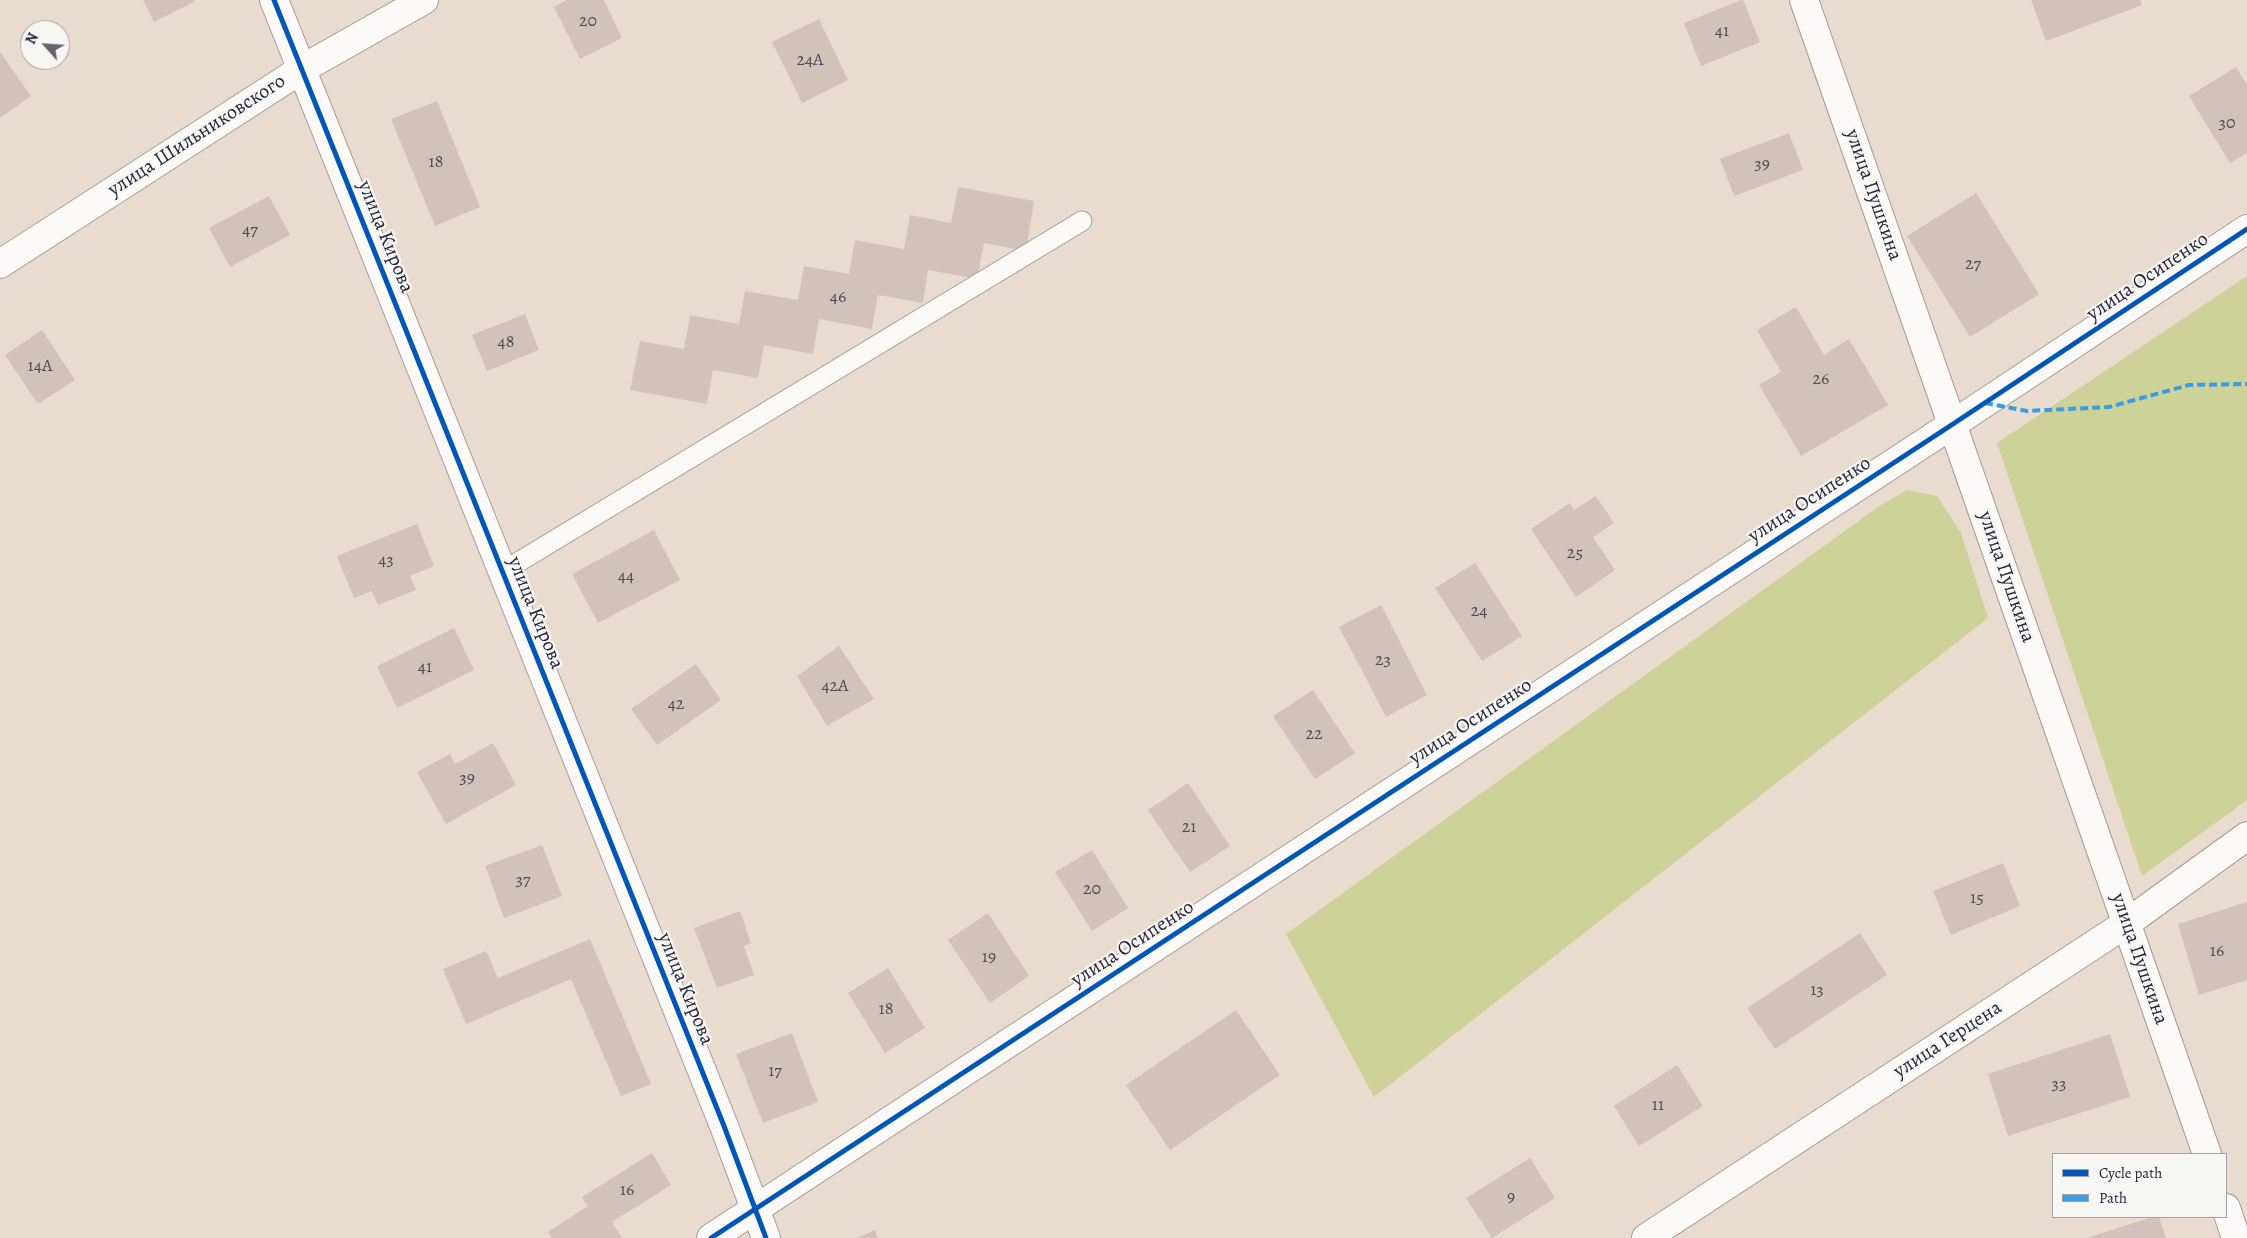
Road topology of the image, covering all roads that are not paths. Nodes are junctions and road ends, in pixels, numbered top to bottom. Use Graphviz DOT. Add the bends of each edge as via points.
graph roads {
  1 [pos="274,0"];
  2 [pos="424,0"];
  3 [pos="1804,0"];
  4 [pos="302,68"];
  5 [pos="1082,220"];
  6 [pos="2247,229"];
  7 [pos="0,264"];
  8 [pos="1953,424"];
  9 [pos="502,572"];
  10 [pos="2247,836"];
  11 [pos="2127,923"];
  12 [pos="2207,1153"];
  13 [pos="756,1209"];
  14 [pos="2227,1211"];
  15 [pos="711,1238"];
  16 [pos="766,1238"];
  17 [pos="1646,1238"];
  18 [pos="2236,1238"];
  1 -- 4 [label="street, улица Кирова"];
  2 -- 4 [label="street, улица Шильниковского"];
  3 -- 8 [label="street, улица Пушкина"];
  4 -- 7 [label="street, улица Шильниковского"];
  4 -- 9 [label="street, улица Кирова"];
  5 -- 9 [label="lane"];
  6 -- 8 [label="street, улица Осипенко"];
  8 -- 11 [label="street, улица Пушкина"];
  8 -- 13 [label="street, улица Осипенко"];
  9 -- 13 [label="street, улица Кирова"];
  10 -- 11 [label="street, улица Герцена"];
  11 -- 12 [label="street, улица Пушкина"];
  11 -- 17 [label="street, улица Герцена"];
  13 -- 15 [label="street, улица Осипенко"];
  13 -- 16 [label="street, улица Кирова"];
  14 -- 18 [label="street"];
}
